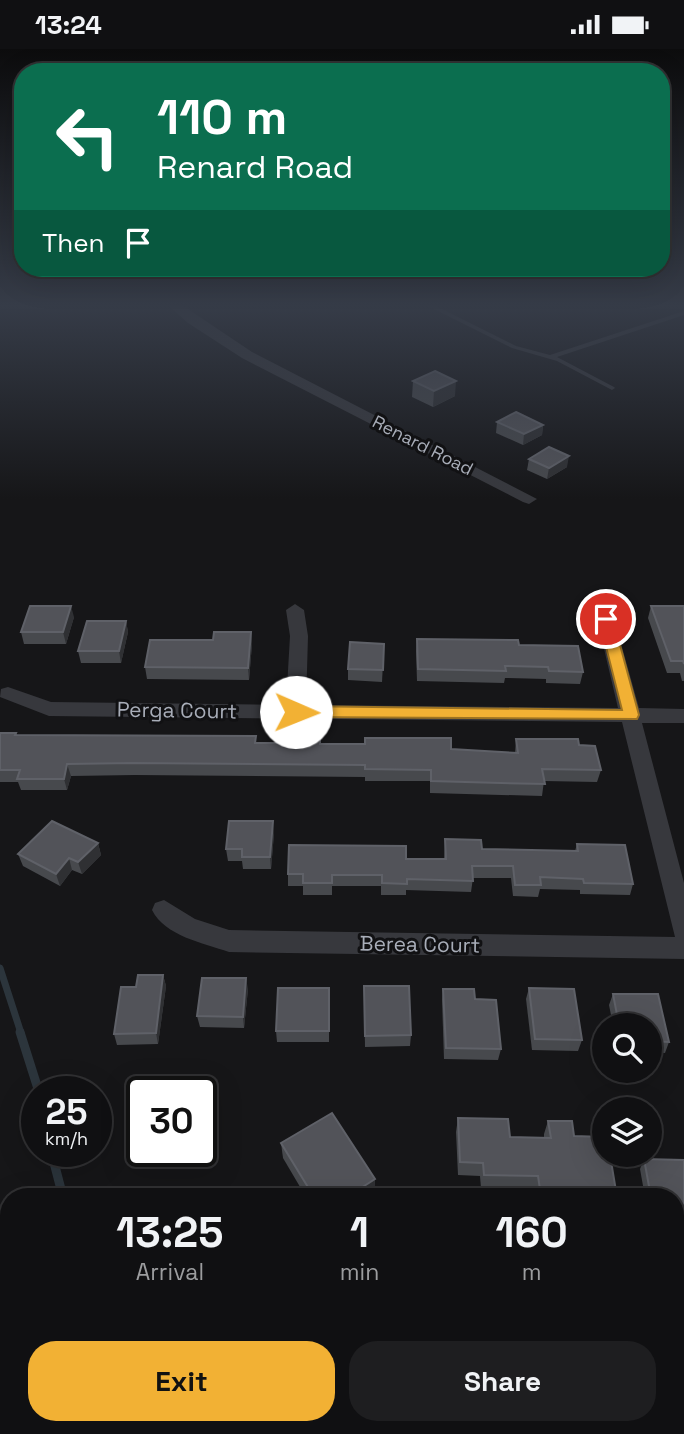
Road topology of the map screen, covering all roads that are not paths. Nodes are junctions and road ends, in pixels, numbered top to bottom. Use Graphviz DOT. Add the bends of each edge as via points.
graph roads {
  1 [pos="276,370"];
  2 [pos="576,370"];
  3 [pos="612,388"];
  4 [pos="529,499"];
  5 [pos="295,610"];
  6 [pos="606,619"];
  7 [pos="8,694"];
  8 [pos="296,712"];
  9 [pos="631,715"];
  10 [pos="684,716"];
  11 [pos="164,910"];
  12 [pos="684,931"];
  13 [pos="684,948"];
  1 -- 4 [label="street, Renard Road"];
  2 -- 3 [label="lane"];
  5 -- 8 [label="street" via="299,636"];
  6 -- 9 [label="street"];
  7 -- 8 [label="street, Perga Court" via="49,709"];
  8 -- 9 [label="street, Perga Court"];
  9 -- 10 [label="street, Perga Court"];
  9 -- 12 [label="street"];
  11 -- 13 [label="street, Berea Court" via="187,927 229,941"];
}
